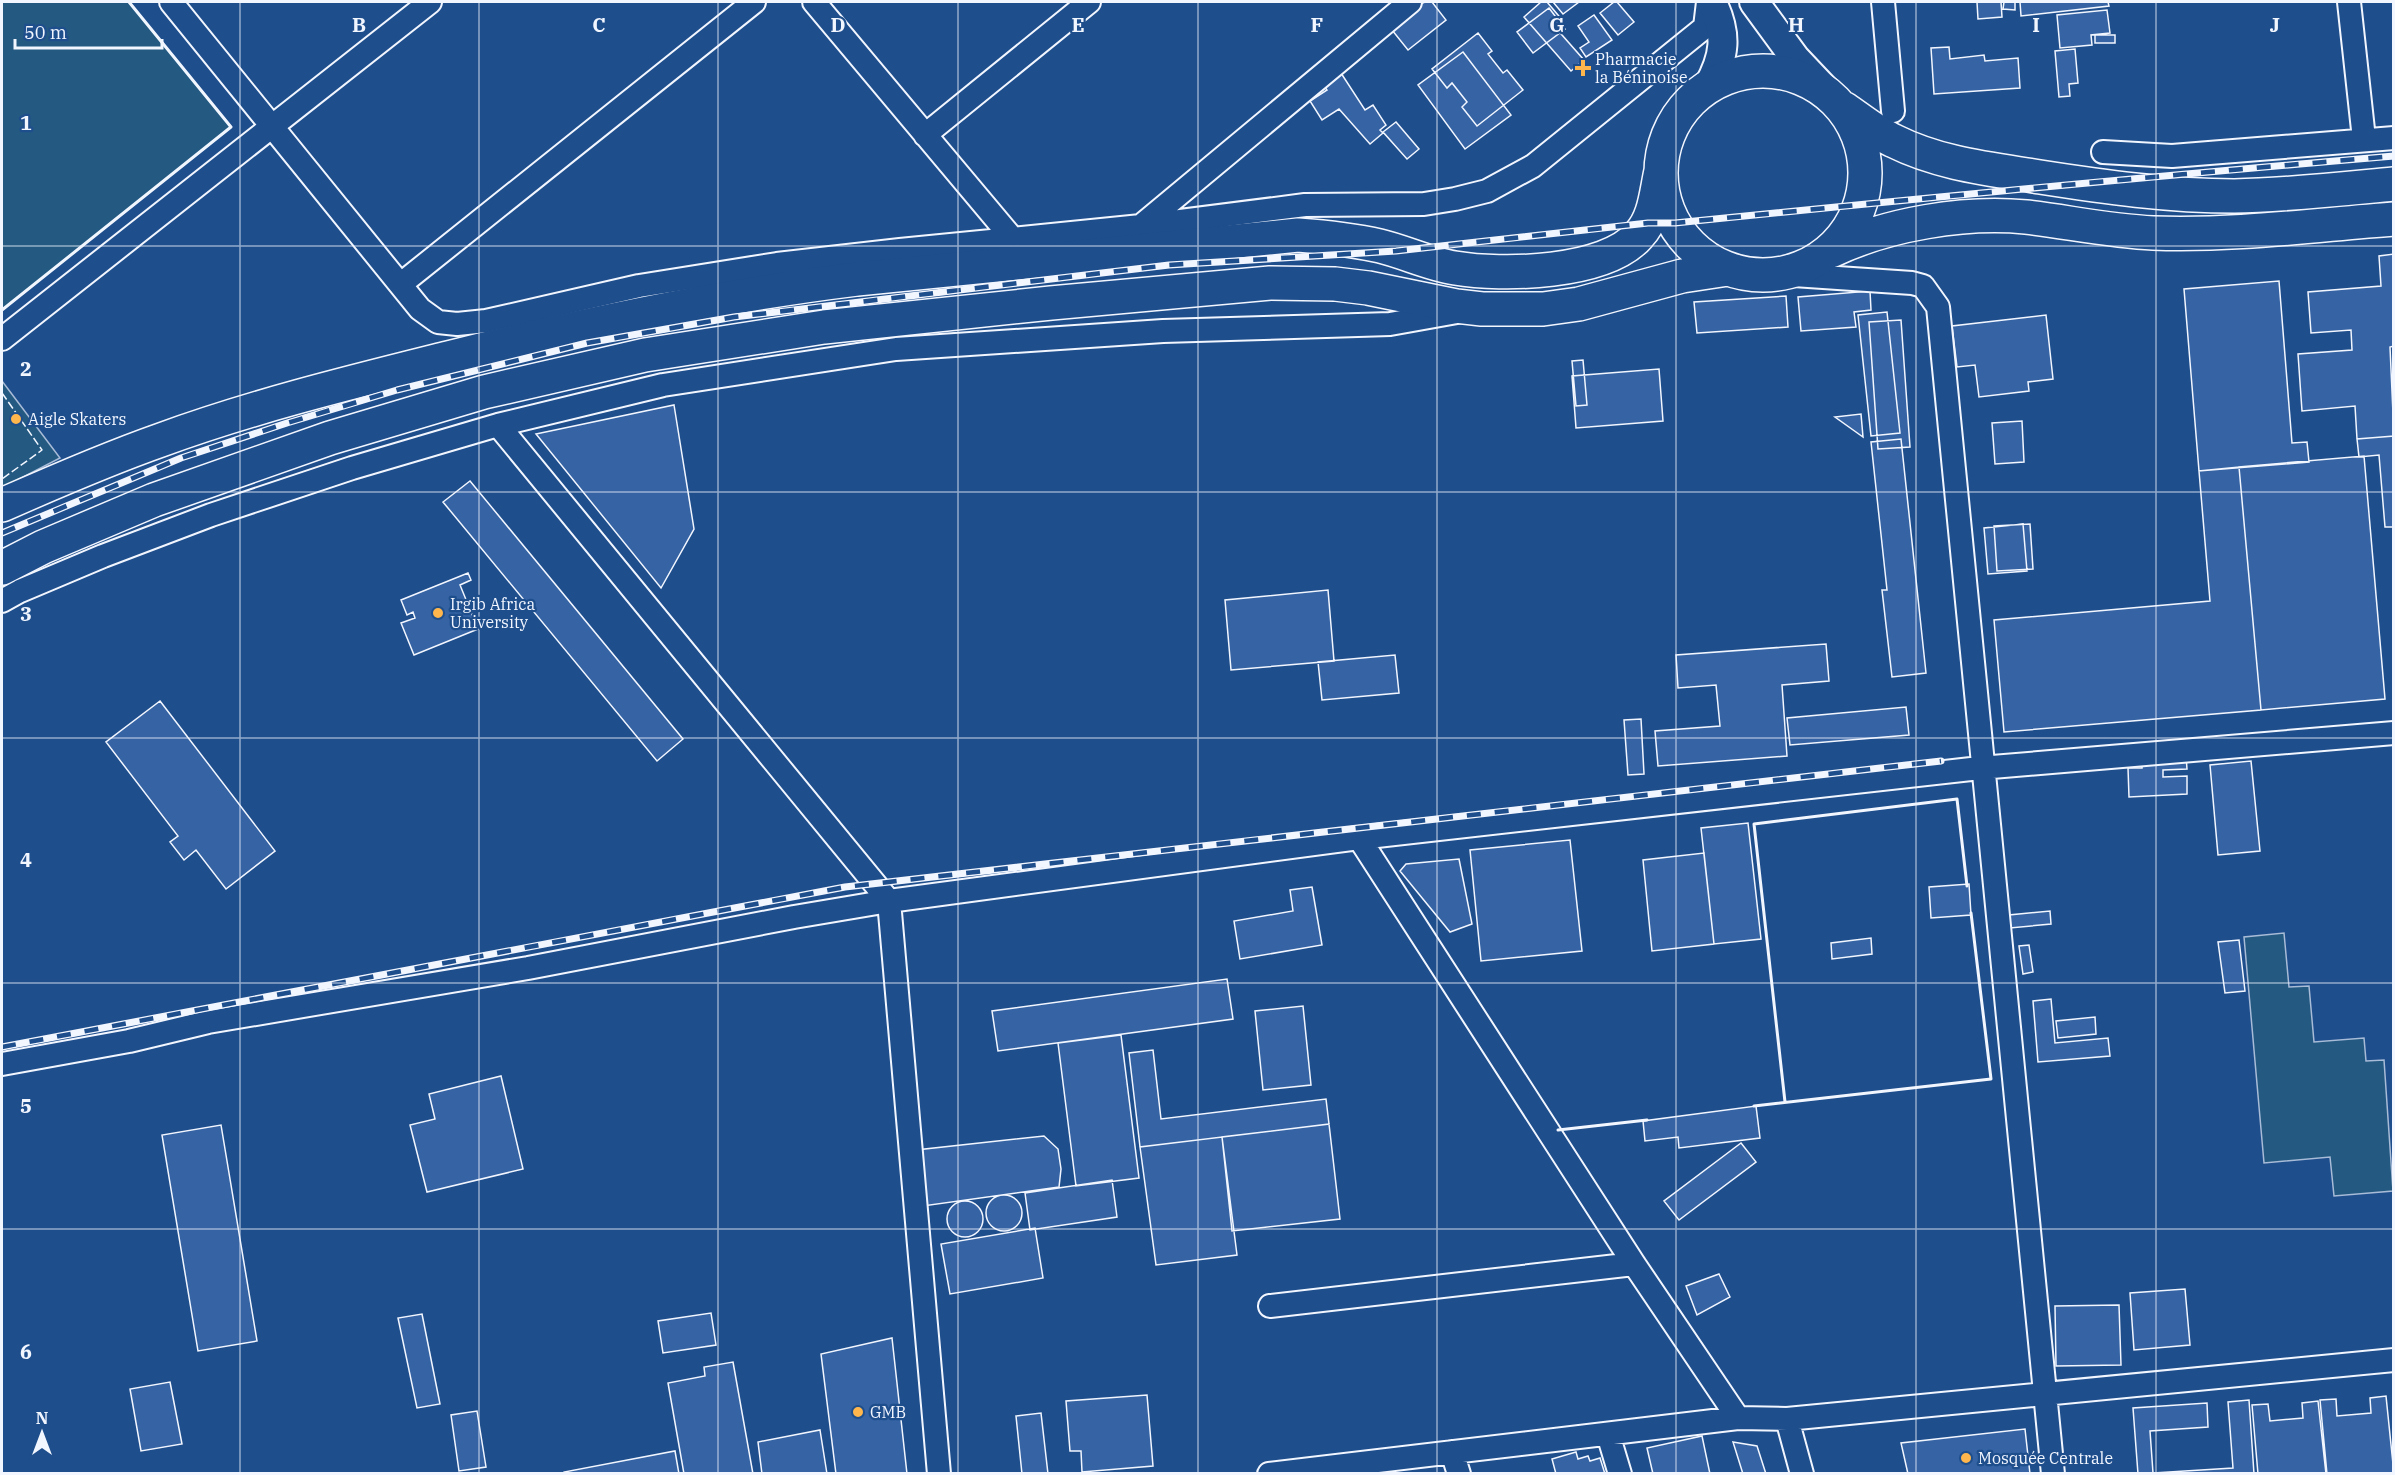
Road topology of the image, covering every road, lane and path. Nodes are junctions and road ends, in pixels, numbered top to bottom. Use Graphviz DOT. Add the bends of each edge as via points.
graph roads {
  1 [pos="171,2"];
  2 [pos="430,2"];
  3 [pos="754,2"];
  4 [pos="814,2"];
  5 [pos="1089,2"];
  6 [pos="1410,2"];
  7 [pos="1710,2"];
  8 [pos="1754,2"];
  9 [pos="1883,2"];
  10 [pos="2349,2"];
  11 [pos="1708,87"];
  12 [pos="1834,100"];
  13 [pos="1893,111"];
  14 [pos="271,125"];
  15 [pos="925,135"];
  16 [pos="2394,138"];
  17 [pos="2364,139"];
  18 [pos="2103,152"];
  19 [pos="1661,171"];
  20 [pos="2394,184"];
  21 [pos="2394,219"];
  22 [pos="1141,226"];
  23 [pos="1012,238"];
  24 [pos="1824,254"];
  25 [pos="1728,269"];
  26 [pos="1778,274"];
  27 [pos="401,284"];
  28 [pos="1158,293"];
  29 [pos="1476,309"];
  30 [pos="1163,331"];
  31 [pos="2,339"];
  32 [pos="498,425"];
  33 [pos="2,505"];
  34 [pos="2,568"];
  35 [pos="2,601"];
  36 [pos="2394,733"];
  37 [pos="1980,768"];
  38 [pos="1359,838"];
  39 [pos="889,901"];
  40 [pos="2,1064"];
  41 [pos="1634,1264"];
  42 [pos="1270,1306"];
  43 [pos="2394,1360"];
  44 [pos="2044,1395"];
  45 [pos="1737,1418"];
  46 [pos="1787,1419"];
  47 [pos="1608,1434"];
  48 [pos="1452,1452"];
  49 [pos="939,1473"];
  50 [pos="1269,1473"];
  51 [pos="1459,1473"];
  52 [pos="1620,1473"];
  53 [pos="1802,1473"];
  54 [pos="2052,1473"];
  1 -- 14 [label="street"];
  2 -- 14 [label="street"];
  3 -- 27 [label="street"];
  4 -- 15 [label="street"];
  5 -- 15 [label="street"];
  6 -- 22 [label="street"];
  7 -- 11 [label="main road" via="1721,27 1722,46 1721,61"];
  7 -- 22 [label="street" via="1705,27 1695,36 1533,166 1486,191 1424,204 1305,205"];
  8 -- 12 [label="main road" via="1795,58"];
  9 -- 13 [label="street"];
  10 -- 17 [label="street"];
  11 -- 12 [label="highway" via="1740,74 1772,71 1807,81"];
  11 -- 19 [label="highway" via="1677,117 1665,143"];
  12 -- 20 [label="highway" via="1894,141 1925,154 1956,163 2087,185 2151,193 2233,196"];
  12 -- 24 [label="highway" via="1862,144 1865,183 1850,227"];
  14 -- 27 [label="street"];
  14 -- 31 [label="street"];
  15 -- 23 [label="street"];
  16 -- 17 [label="street"];
  17 -- 18 [label="street" via="2172,156"];
  19 -- 25 [label="highway" via="1664,199 1679,231 1706,257"];
  19 -- 33 [label="highway" via="1653,209 1639,237 1623,249 1577,266 1481,271 1433,263 1362,243 1275,236 785,288 564,329 255,409 80,470"];
  21 -- 24 [label="highway" via="2189,234 2150,233 2024,217 1974,217 1875,232"];
  22 -- 23 [label="street"];
  23 -- 27 [label="street" via="711,274 457,324 438,322 420,309"];
  24 -- 26 [label="highway" via="1802,267"];
  25 -- 26 [label="highway"];
  25 -- 29 [label="highway" via="1682,276 1579,304"];
  26 -- 37 [label="street" via="1923,286 1938,307"];
  28 -- 29 [label="highway" via="1270,283 1335,284"];
  28 -- 30 [label="street"];
  28 -- 34 [label="highway" via="824,327 645,355 484,392 207,480 43,547"];
  29 -- 30 [label="street" via="1390,324"];
  30 -- 32 [label="street" via="926,346 837,357 663,385"];
  32 -- 35 [label="street" via="211,515 103,556"];
  32 -- 39 [label="street"];
  36 -- 37 [label="street"];
  37 -- 38 [label="street"];
  37 -- 44 [label="street"];
  38 -- 39 [label="street"];
  38 -- 41 [label="street"];
  39 -- 40 [label="street" via="208,1022"];
  39 -- 49 [label="street"];
  41 -- 42 [label="street"];
  41 -- 45 [label="street"];
  43 -- 44 [label="street"];
  44 -- 46 [label="street"];
  44 -- 54 [label="street"];
  45 -- 46 [label="street"];
  45 -- 47 [label="street"];
  46 -- 53 [label="street"];
  47 -- 48 [label="street"];
  47 -- 52 [label="street"];
  48 -- 50 [label="street"];
  48 -- 51 [label="street"];
}
